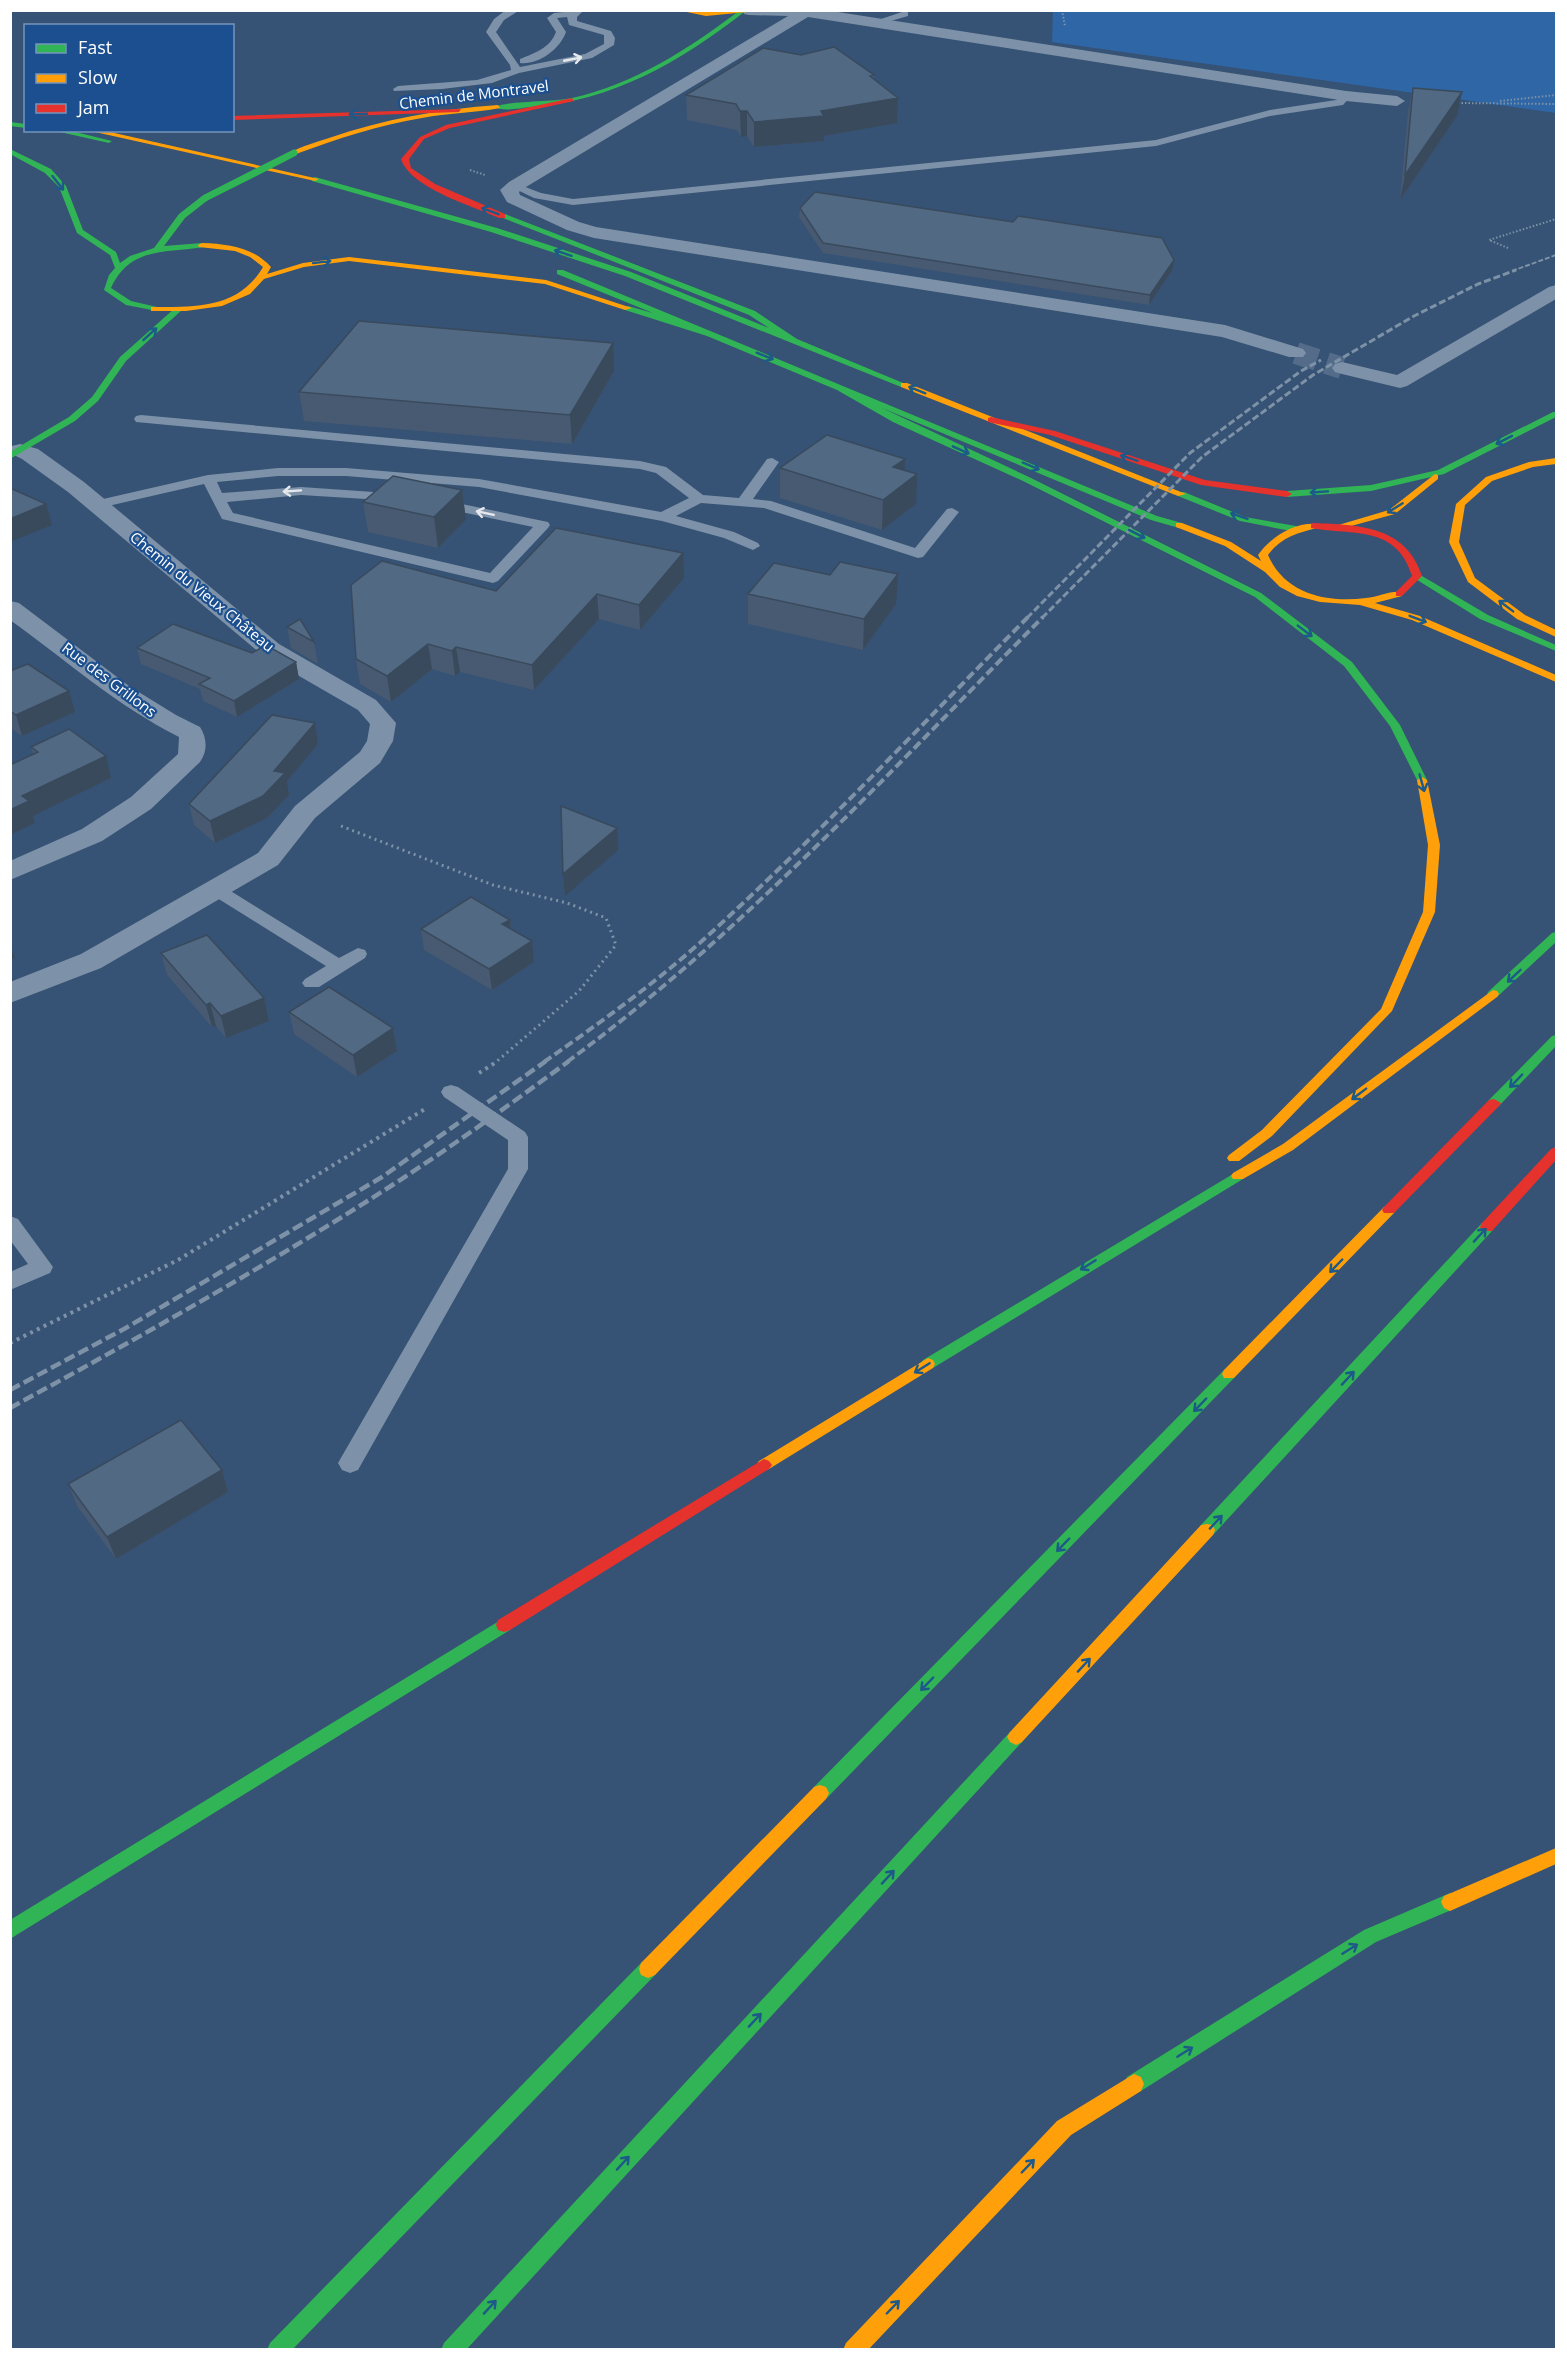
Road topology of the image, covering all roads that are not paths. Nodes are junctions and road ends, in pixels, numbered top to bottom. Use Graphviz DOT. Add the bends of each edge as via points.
graph roads {
  1 [pos="516,10"];
  2 [pos="578,11"];
  3 [pos="746,11"];
  4 [pos="804,11"];
  5 [pos="686,12"];
  6 [pos="528,14"];
  7 [pos="542,14"];
  8 [pos="558,14"];
  9 [pos="905,14"];
  10 [pos="500,18"];
  11 [pos="877,22"];
  12 [pos="704,38"];
  13 [pos="516,68"];
  14 [pos="398,89"];
  15 [pos="1346,96"];
  16 [pos="572,100"];
  17 [pos="1397,101"];
  18 [pos="459,110"];
  19 [pos="234,118"];
  20 [pos="64,132"];
  21 [pos="99,132"];
  22 [pos="10,151"];
  23 [pos="514,186"];
  24 [pos="182,216"];
  25 [pos="202,245"];
  26 [pos="495,245"];
  27 [pos="157,250"];
  28 [pos="118,266"];
  29 [pos="549,268"];
  30 [pos="266,277"];
  31 [pos="1557,291"];
  32 [pos="178,310"];
  33 [pos="710,334"];
  34 [pos="127,338"];
  35 [pos="794,341"];
  36 [pos="1296,352"];
  37 [pos="123,359"];
  38 [pos="1342,368"];
  39 [pos="834,385"];
  40 [pos="1557,414"];
  41 [pos="141,419"];
  42 [pos="991,420"];
  43 [pos="15,454"];
  44 [pos="1557,461"];
  45 [pos="772,462"];
  46 [pos="1441,472"];
  47 [pos="208,479"];
  48 [pos="218,498"];
  49 [pos="699,499"];
  50 [pos="743,502"];
  51 [pos="95,505"];
  52 [pos="952,512"];
  53 [pos="663,517"];
  54 [pos="1340,526"];
  55 [pos="1296,529"];
  56 [pos="753,546"];
  57 [pos="1267,569"];
  58 [pos="1417,576"];
  59 [pos="1362,602"];
  60 [pos="10,608"];
  61 [pos="1557,634"];
  62 [pos="1557,648"];
  63 [pos="1557,679"];
  64 [pos="10,872"];
  65 [pos="215,889"];
  66 [pos="1557,936"];
  67 [pos="358,954"];
  68 [pos="339,966"];
  69 [pos="312,983"];
  70 [pos="10,993"];
  71 [pos="1557,1039"];
  72 [pos="451,1092"];
  73 [pos="1557,1152"];
  74 [pos="10,1224"];
  75 [pos="1108,1253"];
  76 [pos="10,1282"];
  77 [pos="350,1463"];
  78 [pos="1557,1856"];
  79 [pos="10,1930"];
  80 [pos="277,2349"];
  81 [pos="451,2349"];
  82 [pos="853,2349"];
  1 -- 10 [label="lane"];
  2 -- 8 [label="lane"];
  13 -- 2 [label="lane, one-way" via="588,56 609,45 608,33 572,23 572,16"];
  3 -- 4 [label="street"];
  3 -- 5 [label="main road"];
  3 -- 12 [label="main road, Chemin de Montravel"];
  4 -- 11 [label="street"];
  4 -- 23 [label="street"];
  5 -- 12 [label="main road"];
  6 -- 10 [label="lane"];
  7 -- 8 [label="lane"];
  8 -- 13 [label="lane" via="552,18 560,28 559,39"];
  9 -- 11 [label="lane"];
  10 -- 13 [label="lane" via="491,32"];
  11 -- 15 [label="street"];
  12 -- 16 [label="main road, Chemin de Montravel" via="688,52 621,83"];
  13 -- 14 [label="lane" via="510,75 488,80"];
  15 -- 17 [label="street"];
  15 -- 23 [label="lane" via="1339,103 1270,113 1156,143 573,202 538,196"];
  16 -- 18 [label="main road, Chemin de Montravel"];
  35 -- 16 [label="main road, one-way" via="752,313 464,201 408,169 405,159 412,146 446,126"];
  18 -- 19 [label="main road, one-way"];
  18 -- 24 [label="main road, Chemin de Montravel, bridge" via="380,123 330,138 205,198"];
  20 -- 26 [label="main road" via="276,175 384,206"];
  35 -- 21 [label="main road, one-way" via="628,274 494,230 292,172"];
  22 -- 28 [label="main road, one-way" via="48,171 62,186 80,231 113,254"];
  23 -- 36 [label="street" via="509,190 513,198 594,232 1225,331"];
  24 -- 25 [label="main road"];
  24 -- 27 [label="main road, Chemin de Montravel"];
  25 -- 27 [label="main road"];
  25 -- 30 [label="main road" via="226,246 253,254 267,267"];
  27 -- 28 [label="main road"];
  28 -- 32 [label="main road" via="108,277 107,288 132,311"];
  29 -- 33 [label="main road"];
  30 -- 32 [label="main road" via="244,295"];
  30 -- 33 [label="main road, one-way" via="303,265 349,259 546,282"];
  31 -- 38 [label="street" via="1400,382"];
  37 -- 32 [label="main road, one-way"];
  33 -- 39 [label="main road, one-way"];
  34 -- 37 [label="main road"];
  42 -- 35 [label="main road, one-way"];
  37 -- 43 [label="main road" via="95,399 72,419"];
  39 -- 57 [label="main road, one-way" via="1154,518 1227,543 1247,552"];
  39 -- 75 [label="main road, one-way" via="896,420 1026,479 1258,595 1348,664 1395,725 1422,780 1434,845 1429,912 1386,1011 1267,1133"];
  40 -- 46 [label="main road, one-way"];
  41 -- 49 [label="lane" via="640,465 661,470"];
  46 -- 42 [label="main road, one-way" via="1371,488 1290,494 1204,483 1052,433"];
  55 -- 42 [label="main road, one-way" via="1243,519"];
  43 -- 51 [label="street, Chemin du Vieux Château" via="30,454"];
  61 -- 44 [label="main road, one-way" via="1521,617 1471,580 1454,542 1461,504 1489,479 1532,464"];
  45 -- 50 [label="lane"];
  46 -- 54 [label="main road, one-way" via="1392,512"];
  47 -- 48 [label="lane"];
  47 -- 51 [label="lane"];
  47 -- 53 [label="lane" via="278,472 346,472 479,483"];
  48 -- 48 [label="lane, one-way" via="227,516 493,578 543,525 417,499 300,490"];
  49 -- 50 [label="lane"];
  49 -- 53 [label="lane"];
  50 -- 52 [label="lane" via="766,504 918,554"];
  51 -- 65 [label="street, Chemin du Vieux Château" via="270,649 367,705 383,723 380,741 371,757 305,812 268,859"];
  53 -- 56 [label="lane" via="729,535"];
  54 -- 55 [label="main road"];
  54 -- 58 [label="main road" via="1400,545 1413,557"];
  55 -- 57 [label="main road" via="1269,543 1263,555"];
  57 -- 59 [label="main road" via="1280,582 1301,593"];
  58 -- 59 [label="main road" via="1397,595"];
  58 -- 62 [label="main road" via="1448,599 1508,630"];
  59 -- 63 [label="main road, one-way" via="1416,618"];
  60 -- 64 [label="street, Rue des Grillons" via="110,684 166,722 191,733 193,742 191,756 141,803 92,835"];
  65 -- 68 [label="lane"];
  65 -- 70 [label="street, Chemin du Vieux Château" via="91,961"];
  66 -- 75 [label="main road, one-way" via="1502,987 1288,1147"];
  67 -- 68 [label="lane"];
  68 -- 69 [label="lane"];
  71 -- 80 [label="main road, one-way"];
  72 -- 77 [label="lane" via="518,1137 518,1169"];
  81 -- 73 [label="main road, one-way"];
  74 -- 76 [label="lane" via="42,1267"];
  75 -- 79 [label="main road, one-way"];
  82 -- 78 [label="main road, one-way" via="1064,2128 1370,1936"];
}
